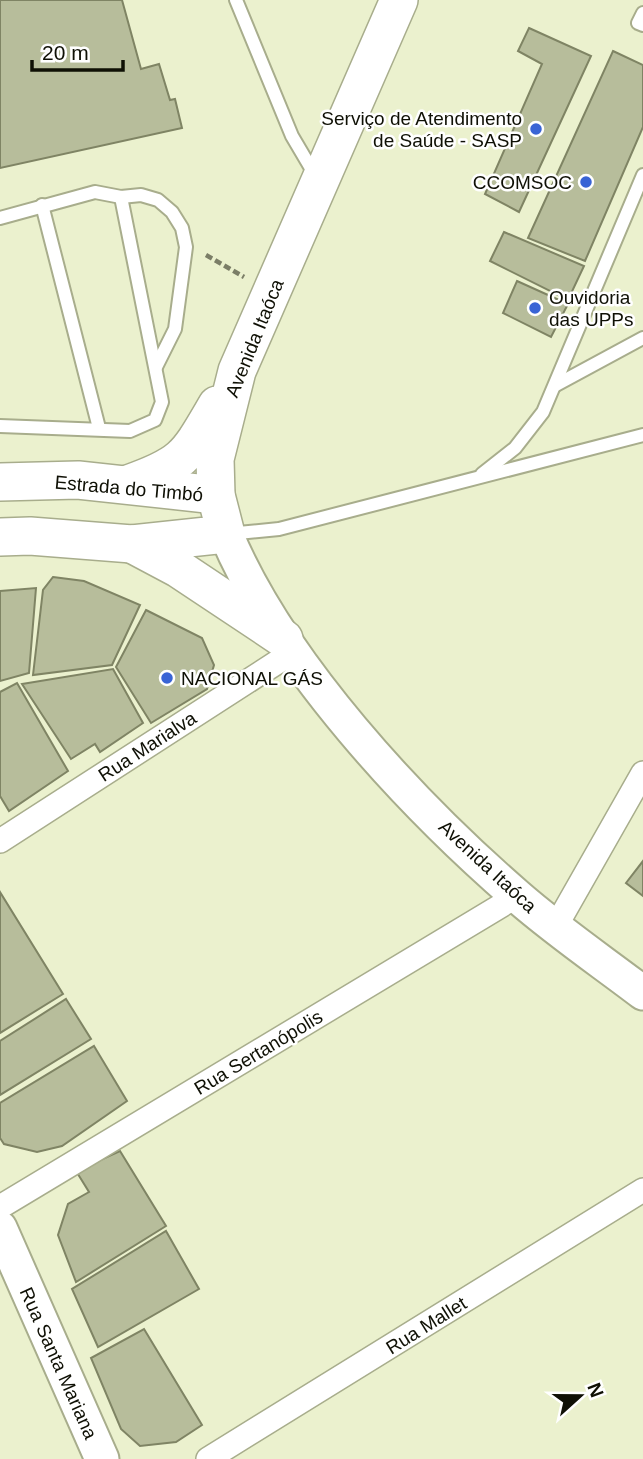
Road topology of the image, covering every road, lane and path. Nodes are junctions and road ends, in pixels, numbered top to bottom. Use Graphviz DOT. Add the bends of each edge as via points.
graph roads {
  1 [pos="236,0"];
  2 [pos="400,0"];
  3 [pos="643,13"];
  4 [pos="643,25"];
  5 [pos="643,176"];
  6 [pos="319,181"];
  7 [pos="640,192"];
  8 [pos="121,197"];
  9 [pos="42,205"];
  10 [pos="0,218"];
  11 [pos="186,247"];
  12 [pos="271,295"];
  13 [pos="643,338"];
  14 [pos="156,367"];
  15 [pos="237,371"];
  16 [pos="556,386"];
  17 [pos="0,426"];
  18 [pos="99,428"];
  19 [pos="643,435"];
  20 [pos="476,478"];
  21 [pos="0,482"];
  22 [pos="127,485"];
  23 [pos="216,495"];
  24 [pos="226,534"];
  25 [pos="0,537"];
  26 [pos="132,544"];
  27 [pos="289,645"];
  28 [pos="643,774"];
  29 [pos="636,801"];
  30 [pos="0,841"];
  31 [pos="517,896"];
  32 [pos="556,926"];
  33 [pos="643,993"];
  34 [pos="643,1190"];
  35 [pos="0,1207"];
  36 [pos="0,1228"];
  37 [pos="102,1459"];
  38 [pos="208,1459"];
  1 -- 6 [label="lane" via="292,136"];
  2 -- 6 [label="main road, Avenida Itaóca"];
  3 -- 4 [label="lane" via="638,23"];
  5 -- 7 [label="lane"];
  6 -- 12 [label="main road, Avenida Itaóca"];
  7 -- 16 [label="lane"];
  8 -- 9 [label="lane" via="95,192"];
  8 -- 11 [label="lane" via="141,195 158,200 182,228"];
  8 -- 14 [label="lane"];
  9 -- 10 [label="lane"];
  9 -- 18 [label="lane"];
  11 -- 12 [label="path" via="223,262"];
  11 -- 14 [label="lane" via="175,328"];
  12 -- 15 [label="main road, Avenida Itaóca"];
  13 -- 16 [label="lane"];
  14 -- 18 [label="lane" via="162,402 155,420 130,431"];
  15 -- 22 [label="main road" via="188,453 172,467"];
  15 -- 23 [label="main road, Avenida Itaóca" via="215,458"];
  16 -- 20 [label="lane" via="529,434"];
  17 -- 18 [label="lane"];
  19 -- 20 [label="lane"];
  20 -- 24 [label="lane" via="279,529"];
  21 -- 22 [label="main road, Estrada do Timbó" via="78,480"];
  22 -- 23 [label="main road, Estrada do Timbó"];
  23 -- 24 [label="main road, Avenida Itaóca"];
  24 -- 26 [label="main road"];
  24 -- 27 [label="main road, Avenida Itaóca" via="240,567"];
  25 -- 26 [label="main road"];
  26 -- 27 [label="main road" via="179,569"];
  27 -- 30 [label="street, Rua Marialva"];
  27 -- 31 [label="main road, Avenida Itaóca" via="374,754"];
  28 -- 29 [label="street"];
  29 -- 32 [label="street"];
  31 -- 32 [label="main road, Avenida Itaóca"];
  31 -- 35 [label="street, Rua Sertanópolis"];
  32 -- 33 [label="main road, Avenida Itaóca"];
  34 -- 38 [label="street, Rua Mallet"];
  36 -- 37 [label="main road, Rua Santa Mariana"];
}
